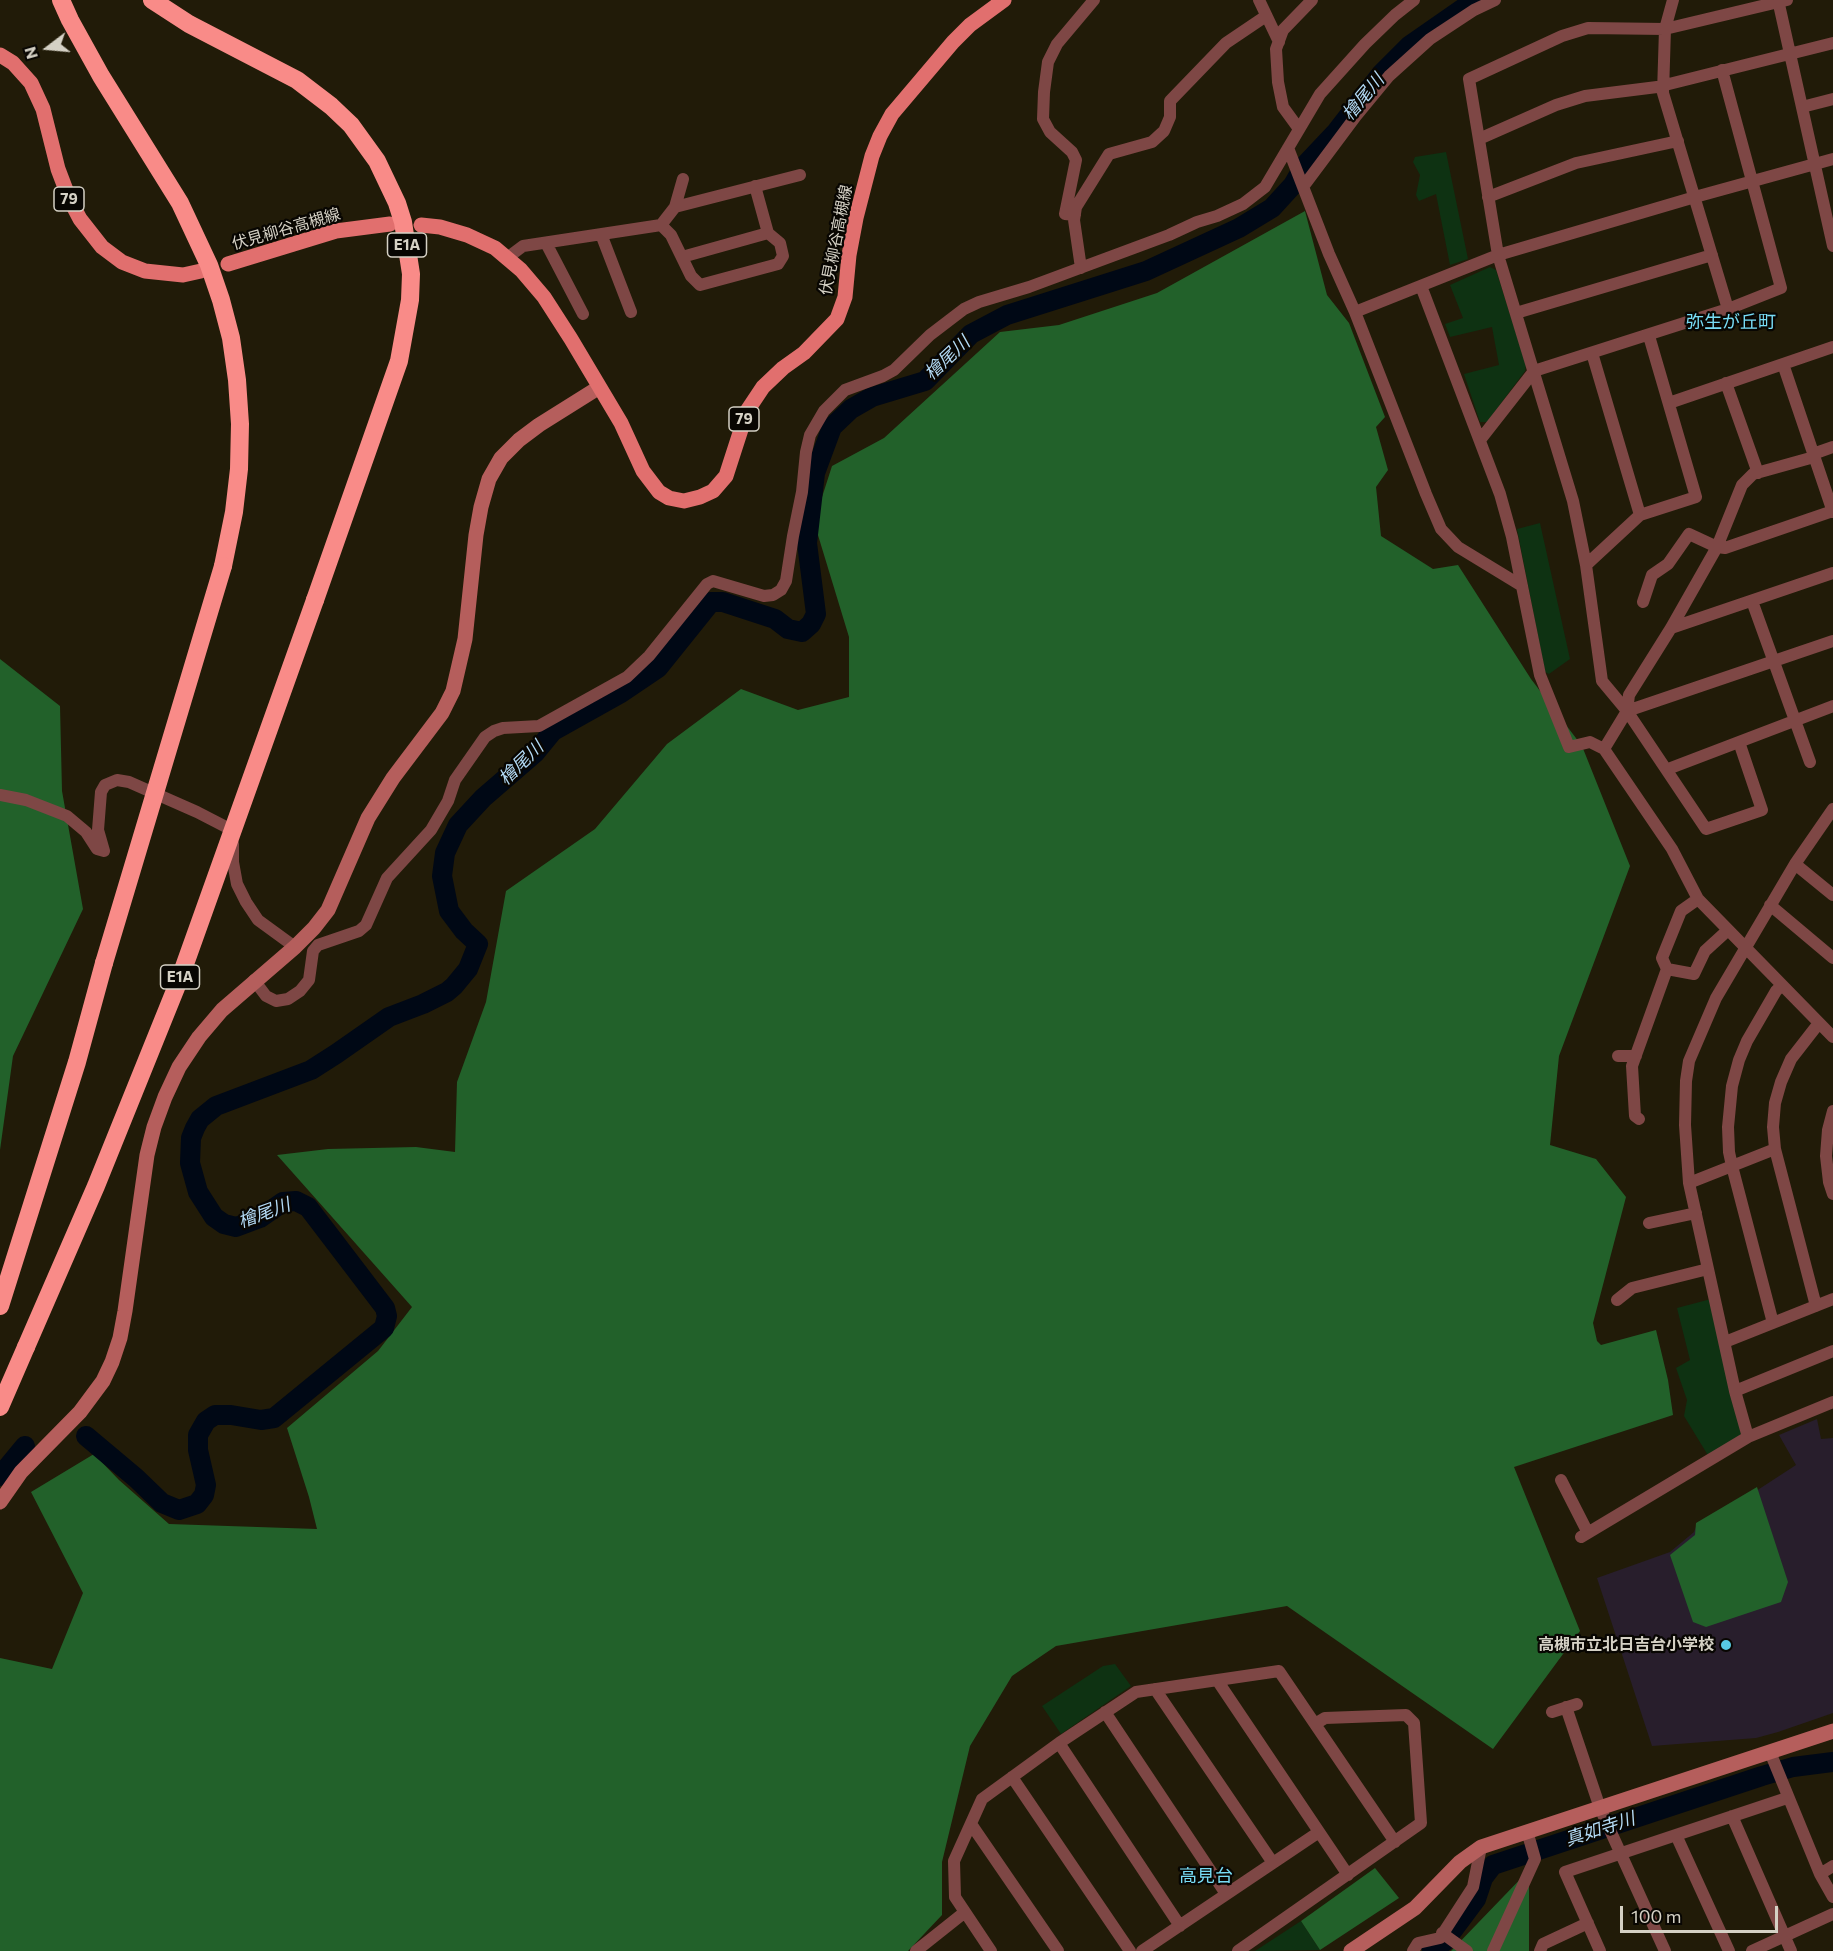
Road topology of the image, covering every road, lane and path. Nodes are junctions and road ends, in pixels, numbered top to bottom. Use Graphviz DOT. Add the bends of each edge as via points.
graph roads {
  1 [pos="61,0"];
  2 [pos="152,0"];
  3 [pos="1004,0"];
  4 [pos="1094,0"];
  5 [pos="1259,0"];
  6 [pos="1312,0"];
  7 [pos="1414,0"];
  8 [pos="1495,0"];
  9 [pos="1673,0"];
  10 [pos="1781,1"];
  11 [pos="1266,16"];
  12 [pos="1665,29"];
  13 [pos="1278,42"];
  14 [pos="1833,43"];
  15 [pos="1790,54"];
  16 [pos="0,55"];
  17 [pos="1722,70"];
  18 [pos="1663,85"];
  19 [pos="1833,99"];
  20 [pos="1802,107"];
  21 [pos="1299,129"];
  22 [pos="1479,139"];
  23 [pos="1678,141"];
  24 [pos="1288,148"];
  25 [pos="1833,159"];
  26 [pos="1814,163"];
  27 [pos="800,175"];
  28 [pos="683,179"];
  29 [pos="1752,182"];
  30 [pos="755,186"];
  31 [pos="1303,187"];
  32 [pos="1488,197"];
  33 [pos="1695,197"];
  34 [pos="675,207"];
  35 [pos="1075,215"];
  36 [pos="1830,216"];
  37 [pos="390,224"];
  38 [pos="421,225"];
  39 [pos="661,225"];
  40 [pos="768,233"];
  41 [pos="601,234"];
  42 [pos="546,243"];
  43 [pos="1833,246"];
  44 [pos="1498,255"];
  45 [pos="1712,255"];
  46 [pos="682,257"];
  47 [pos="507,258"];
  48 [pos="228,264"];
  49 [pos="1081,268"];
  50 [pos="201,271"];
  51 [pos="1420,286"];
  52 [pos="1728,309"];
  53 [pos="631,312"];
  54 [pos="1355,312"];
  55 [pos="1516,313"];
  56 [pos="584,314"];
  57 [pos="1649,336"];
  58 [pos="1833,347"];
  59 [pos="1592,354"];
  60 [pos="1783,364"];
  61 [pos="1534,371"];
  62 [pos="1726,383"];
  63 [pos="598,388"];
  64 [pos="1669,403"];
  65 [pos="1480,440"];
  66 [pos="1833,447"];
  67 [pos="1814,455"];
  68 [pos="1758,473"];
  69 [pos="1833,511"];
  70 [pos="1641,515"];
  71 [pos="1717,547"];
  72 [pos="1586,565"];
  73 [pos="1833,573"];
  74 [pos="1522,586"];
  75 [pos="1641,595"];
  76 [pos="1752,601"];
  77 [pos="1671,628"];
  78 [pos="1833,641"];
  79 [pos="1774,661"];
  80 [pos="1833,706"];
  81 [pos="1627,711"];
  82 [pos="1795,720"];
  83 [pos="1739,742"];
  84 [pos="1604,748"];
  85 [pos="1810,762"];
  86 [pos="1668,770"];
  87 [pos="0,795"];
  88 [pos="1833,809"];
  89 [pos="1829,825"];
  90 [pos="1795,864"];
  91 [pos="1833,895"];
  92 [pos="1698,899"];
  93 [pos="1770,905"];
  94 [pos="1728,930"];
  95 [pos="295,947"];
  96 [pos="1745,947"];
  97 [pos="1833,958"];
  98 [pos="1667,969"];
  99 [pos="254,980"];
  100 [pos="1782,985"];
  101 [pos="1819,1023"];
  102 [pos="1833,1037"];
  103 [pos="1618,1056"];
  104 [pos="1636,1056"];
  105 [pos="1833,1111"];
  106 [pos="1639,1119"];
  107 [pos="1775,1149"];
  108 [pos="1732,1166"];
  109 [pos="1689,1183"];
  110 [pos="1833,1194"];
  111 [pos="1696,1213"];
  112 [pos="1648,1223"];
  113 [pos="1708,1269"];
  114 [pos="1833,1299"];
  115 [pos="1617,1300"];
  116 [pos="0,1306"];
  117 [pos="1816,1306"];
  118 [pos="1773,1323"];
  119 [pos="1725,1342"];
  120 [pos="1833,1351"];
  121 [pos="1735,1391"];
  122 [pos="1833,1402"];
  123 [pos="0,1407"];
  124 [pos="1748,1437"];
  125 [pos="1561,1480"];
  126 [pos="0,1502"];
  127 [pos="1218,1680"];
  128 [pos="1155,1689"];
  129 [pos="1106,1712"];
  130 [pos="1552,1712"];
  131 [pos="1315,1724"];
  132 [pos="1833,1731"];
  133 [pos="1059,1743"];
  134 [pos="1770,1752"];
  135 [pos="1012,1777"];
  136 [pos="1787,1798"];
  137 [pos="1600,1808"];
  138 [pos="1731,1816"];
  139 [pos="971,1824"];
  140 [pos="1527,1831"];
  141 [pos="1319,1832"];
  142 [pos="1676,1835"];
  143 [pos="1395,1842"];
  144 [pos="1481,1847"];
  145 [pos="1621,1854"];
  146 [pos="1273,1863"];
  147 [pos="1833,1866"];
  148 [pos="1820,1874"];
  149 [pos="1348,1875"];
  150 [pos="1226,1894"];
  151 [pos="1833,1897"];
  152 [pos="965,1912"];
  153 [pos="1833,1914"];
  154 [pos="1588,1923"];
  155 [pos="1180,1926"];
  156 [pos="1442,1933"];
  157 [pos="1785,1936"];
  158 [pos="1415,1947"];
  159 [pos="916,1951"];
  160 [pos="991,1951"];
  161 [pos="1058,1951"];
  162 [pos="1130,1951"];
  163 [pos="1142,1951"];
  164 [pos="1238,1951"];
  165 [pos="1351,1951"];
  166 [pos="1467,1951"];
  167 [pos="1493,1951"];
  168 [pos="1540,1951"];
  169 [pos="1600,1951"];
  170 [pos="1665,1951"];
  171 [pos="1729,1951"];
  172 [pos="1752,1951"];
  173 [pos="1791,1951"];
  1 -- 116 [label="highway, bridge" via="101,76 180,203 205,255 221,300 234,359 240,424 238,480 223,566"];
  2 -- 123 [label="highway, E1A, bridge" via="189,24 297,80 351,125 377,161 397,203 411,283 399,361 180,978 96,1186"];
  3 -- 63 [label="main road, 伏見柳谷高槻線 / 79" via="953,42 892,114 872,156 849,255 845,297 837,319 763,387 747,411 726,476 713,491 684,501 659,492 643,471 621,423"];
  4 -- 35 [label="street" via="1057,44 1048,62 1044,92 1043,119 1076,160 1065,214"];
  5 -- 11 [label="street"];
  6 -- 13 [label="street" via="1283,30"];
  7 -- 21 [label="street" via="1365,44 1320,94"];
  8 -- 31 [label="street" via="1430,39 1389,76"];
  9 -- 12 [label="street"];
  10 -- 12 [label="street"];
  10 -- 15 [label="street"];
  11 -- 13 [label="street"];
  11 -- 35 [label="street" via="1226,43 1170,101 1170,117 1164,131 1152,142 1109,154 1076,207"];
  12 -- 18 [label="street"];
  12 -- 22 [label="street" via="1588,28 1469,79"];
  13 -- 21 [label="street" via="1278,82 1283,106"];
  14 -- 15 [label="street"];
  15 -- 17 [label="street"];
  15 -- 20 [label="street"];
  16 -- 50 [label="main road, 79" via="31,83 69,198 102,247 122,262 145,271 183,275"];
  17 -- 18 [label="street"];
  17 -- 29 [label="street"];
  18 -- 22 [label="street" via="1585,96"];
  18 -- 23 [label="street"];
  19 -- 20 [label="street"];
  20 -- 26 [label="street"];
  21 -- 24 [label="street"];
  22 -- 32 [label="street"];
  23 -- 32 [label="street" via="1576,163"];
  23 -- 33 [label="street"];
  24 -- 31 [label="street"];
  24 -- 49 [label="street" via="1265,186 1243,204"];
  25 -- 26 [label="street"];
  26 -- 29 [label="street"];
  26 -- 36 [label="street"];
  27 -- 30 [label="street"];
  28 -- 34 [label="street"];
  29 -- 33 [label="street"];
  29 -- 52 [label="street" via="1781,288"];
  30 -- 34 [label="street"];
  30 -- 40 [label="street"];
  31 -- 54 [label="street"];
  32 -- 44 [label="street"];
  33 -- 44 [label="street"];
  33 -- 45 [label="street"];
  34 -- 39 [label="street"];
  35 -- 49 [label="street"];
  36 -- 43 [label="street"];
  37 -- 48 [label="main road, 伏見柳谷高槻線" via="336,231"];
  38 -- 47 [label="main road, 伏見柳谷高槻線 / 79" via="467,236"];
  39 -- 41 [label="street"];
  39 -- 46 [label="street"];
  40 -- 46 [label="street"];
  40 -- 46 [label="street" via="780,243 783,256 778,264 700,285"];
  41 -- 42 [label="street"];
  41 -- 53 [label="street"];
  42 -- 47 [label="street" via="523,246"];
  42 -- 56 [label="street"];
  44 -- 51 [label="street"];
  44 -- 55 [label="street"];
  45 -- 52 [label="street"];
  45 -- 55 [label="street"];
  47 -- 63 [label="main road, 伏見柳谷高槻線 / 79" via="544,297"];
  49 -- 99 [label="street" via="964,309 894,370 845,390 824,411 810,435 786,581 781,590 764,596 713,582 707,584 650,656 627,677 539,726 503,728 485,737 455,780 431,830 387,878 366,925 318,945 313,951 309,980 288,999 276,1001 266,996"];
  51 -- 54 [label="street"];
  51 -- 65 [label="street"];
  52 -- 57 [label="street"];
  54 -- 74 [label="street" via="1442,529 1458,547"];
  55 -- 61 [label="street"];
  57 -- 59 [label="street"];
  57 -- 64 [label="street"];
  58 -- 60 [label="street"];
  59 -- 61 [label="street"];
  59 -- 70 [label="street"];
  60 -- 62 [label="street"];
  60 -- 67 [label="street"];
  61 -- 65 [label="street"];
  61 -- 72 [label="street" via="1573,501"];
  62 -- 64 [label="street"];
  62 -- 68 [label="street"];
  63 -- 95 [label="street" via="519,440 501,458 489,479 476,535 465,639 453,691 442,713 373,811 328,910"];
  64 -- 70 [label="street" via="1696,497"];
  65 -- 74 [label="street" via="1500,494"];
  66 -- 67 [label="street"];
  67 -- 68 [label="street"];
  67 -- 69 [label="street"];
  68 -- 71 [label="street" via="1742,485"];
  69 -- 71 [label="street" via="1725,548"];
  70 -- 72 [label="street"];
  71 -- 75 [label="street" via="1689,534"];
  71 -- 77 [label="street"];
  72 -- 81 [label="street" via="1602,681"];
  73 -- 76 [label="street"];
  74 -- 84 [label="street" via="1540,675 1569,747 1590,742"];
  76 -- 77 [label="street"];
  76 -- 79 [label="street"];
  77 -- 81 [label="street" via="1629,695"];
  78 -- 79 [label="street"];
  79 -- 81 [label="street"];
  79 -- 82 [label="street"];
  80 -- 82 [label="street"];
  81 -- 84 [label="street"];
  81 -- 86 [label="street"];
  82 -- 83 [label="street"];
  82 -- 85 [label="street"];
  83 -- 86 [label="street"];
  83 -- 86 [label="street" via="1762,812 1706,829"];
  84 -- 92 [label="street" via="1672,849"];
  87 -- 95 [label="street" via="26,800 67,816 86,832 97,849 104,851 98,830 105,785 117,780 129,782 197,812 228,828 237,884 246,902 258,920"];
  88 -- 89 [label="street"];
  89 -- 90 [label="street"];
  90 -- 91 [label="street"];
  90 -- 93 [label="street"];
  92 -- 94 [label="street"];
  92 -- 98 [label="street" via="1681,911 1662,958"];
  93 -- 96 [label="street"];
  93 -- 97 [label="street"];
  94 -- 96 [label="street"];
  94 -- 98 [label="street" via="1705,951 1694,974"];
  95 -- 99 [label="street"];
  96 -- 100 [label="street"];
  96 -- 109 [label="street" via="1716,998 1689,1061 1684,1125"];
  98 -- 104 [label="street"];
  99 -- 126 [label="street" via="199,1037 165,1096 147,1155 120,1338 103,1381 80,1412 21,1472"];
  100 -- 101 [label="street"];
  100 -- 108 [label="street" via="1739,1060 1729,1110"];
  101 -- 102 [label="street"];
  101 -- 107 [label="street" via="1791,1059 1781,1083 1775,1103"];
  103 -- 104 [label="street"];
  104 -- 106 [label="street" via="1632,1066 1635,1116"];
  105 -- 110 [label="street" via="1826,1156"];
  107 -- 108 [label="street"];
  107 -- 117 [label="street"];
  108 -- 109 [label="street"];
  108 -- 118 [label="street"];
  109 -- 111 [label="street"];
  111 -- 112 [label="street"];
  111 -- 113 [label="street"];
  113 -- 115 [label="street" via="1632,1288"];
  113 -- 119 [label="street"];
  114 -- 117 [label="street"];
  117 -- 118 [label="street"];
  118 -- 119 [label="street"];
  119 -- 121 [label="street"];
  120 -- 121 [label="street"];
  121 -- 124 [label="street"];
  122 -- 124 [label="street"];
  124 -- 125 [label="street" via="1584,1535"];
  127 -- 128 [label="street"];
  127 -- 131 [label="street" via="1280,1671"];
  127 -- 141 [label="street"];
  128 -- 129 [label="street" via="1136,1692"];
  128 -- 146 [label="street"];
  129 -- 133 [label="street"];
  129 -- 150 [label="street"];
  130 -- 137 [label="street" via="1572,1706"];
  131 -- 143 [label="street"];
  131 -- 143 [label="street" via="1325,1718 1406,1715 1414,1723 1421,1823"];
  132 -- 134 [label="street"];
  133 -- 135 [label="street"];
  133 -- 155 [label="street"];
  134 -- 136 [label="street"];
  134 -- 137 [label="street"];
  135 -- 139 [label="street" via="982,1799"];
  135 -- 162 [label="street"];
  136 -- 138 [label="street"];
  136 -- 148 [label="street"];
  137 -- 140 [label="street"];
  137 -- 145 [label="street"];
  138 -- 142 [label="street"];
  138 -- 157 [label="street"];
  139 -- 152 [label="street" via="954,1861 955,1897"];
  139 -- 161 [label="street"];
  140 -- 144 [label="street"];
  140 -- 167 [label="street" via="1534,1858"];
  141 -- 146 [label="street"];
  141 -- 149 [label="street"];
  142 -- 145 [label="street"];
  142 -- 171 [label="street"];
  143 -- 149 [label="street"];
  144 -- 156 [label="street" via="1473,1887"];
  144 -- 165 [label="street" via="1460,1862 1414,1908"];
  145 -- 154 [label="street" via="1565,1872"];
  145 -- 170 [label="street"];
  146 -- 150 [label="street"];
  147 -- 148 [label="street"];
  148 -- 151 [label="street"];
  149 -- 164 [label="street"];
  150 -- 155 [label="street"];
  152 -- 159 [label="street"];
  152 -- 160 [label="street"];
  153 -- 157 [label="street"];
  154 -- 168 [label="street" via="1543,1944"];
  154 -- 169 [label="street"];
  155 -- 163 [label="street"];
  156 -- 158 [label="street" via="1440,1938"];
  156 -- 166 [label="street"];
  157 -- 172 [label="street"];
  157 -- 173 [label="street"];
}
